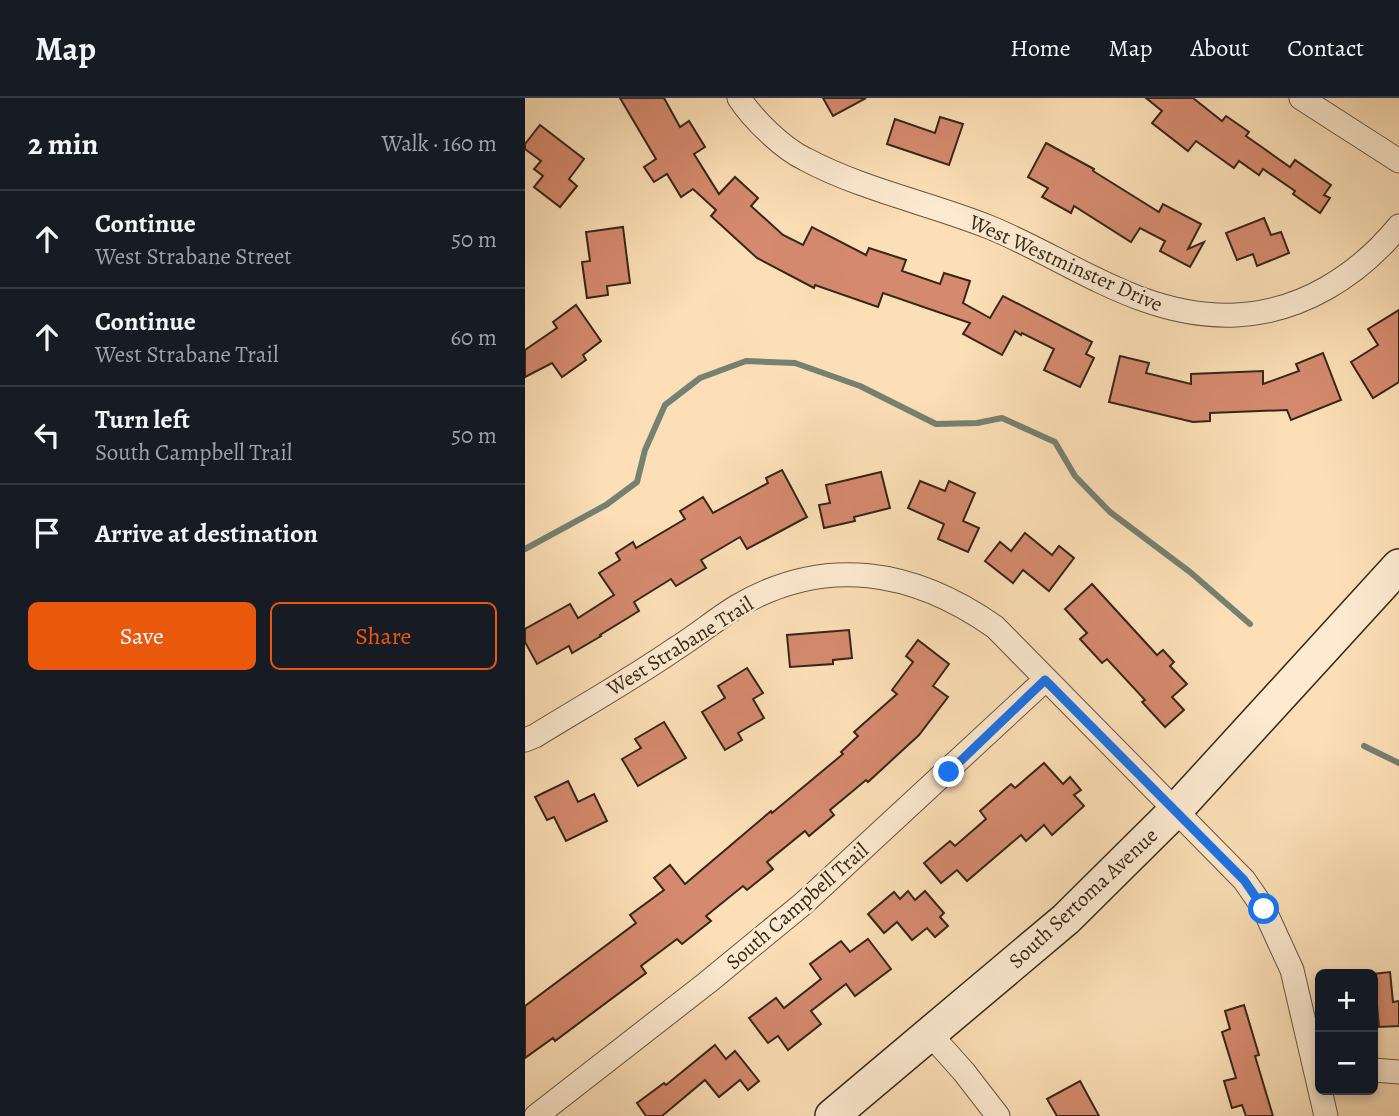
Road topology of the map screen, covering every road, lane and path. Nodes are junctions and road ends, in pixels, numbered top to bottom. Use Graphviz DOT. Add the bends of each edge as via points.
graph roads {
  1 [pos="739,98"];
  2 [pos="1301,98"];
  3 [pos="1399,161"];
  4 [pos="1399,226"];
  5 [pos="1399,566"];
  6 [pos="1045,680"];
  7 [pos="525,740"];
  8 [pos="1175,811"];
  9 [pos="930,1034"];
  10 [pos="1315,1068"];
  11 [pos="1378,1070"];
  12 [pos="1399,1072"];
  13 [pos="1321,1095"];
  14 [pos="535,1116"];
  15 [pos="832,1116"];
  16 [pos="997,1116"];
  17 [pos="1326,1116"];
  1 -- 4 [label="street, West Westminster Drive" via="802,158 989,227 1112,288 1175,311 1237,315 1272,311 1301,300 1330,288"];
  2 -- 3 [label="street"];
  5 -- 8 [label="main road, South Sertoma Avenue"];
  6 -- 7 [label="street, West Strabane Trail" via="995,627 973,611 899,581 838,573 769,591 737,607"];
  6 -- 8 [label="street, West Strabane Trail"];
  6 -- 14 [label="street, South Campbell Trail" via="804,903"];
  8 -- 9 [label="main road, South Sertoma Avenue" via="1066,919"];
  8 -- 10 [label="street, West Strabane Trail" via="1244,880 1273,927 1292,970"];
  9 -- 15 [label="main road, South Sertoma Avenue"];
  9 -- 16 [label="street"];
  11 -- 12 [label="street"];
  13 -- 17 [label="street, West Strabane Trail"];
}
